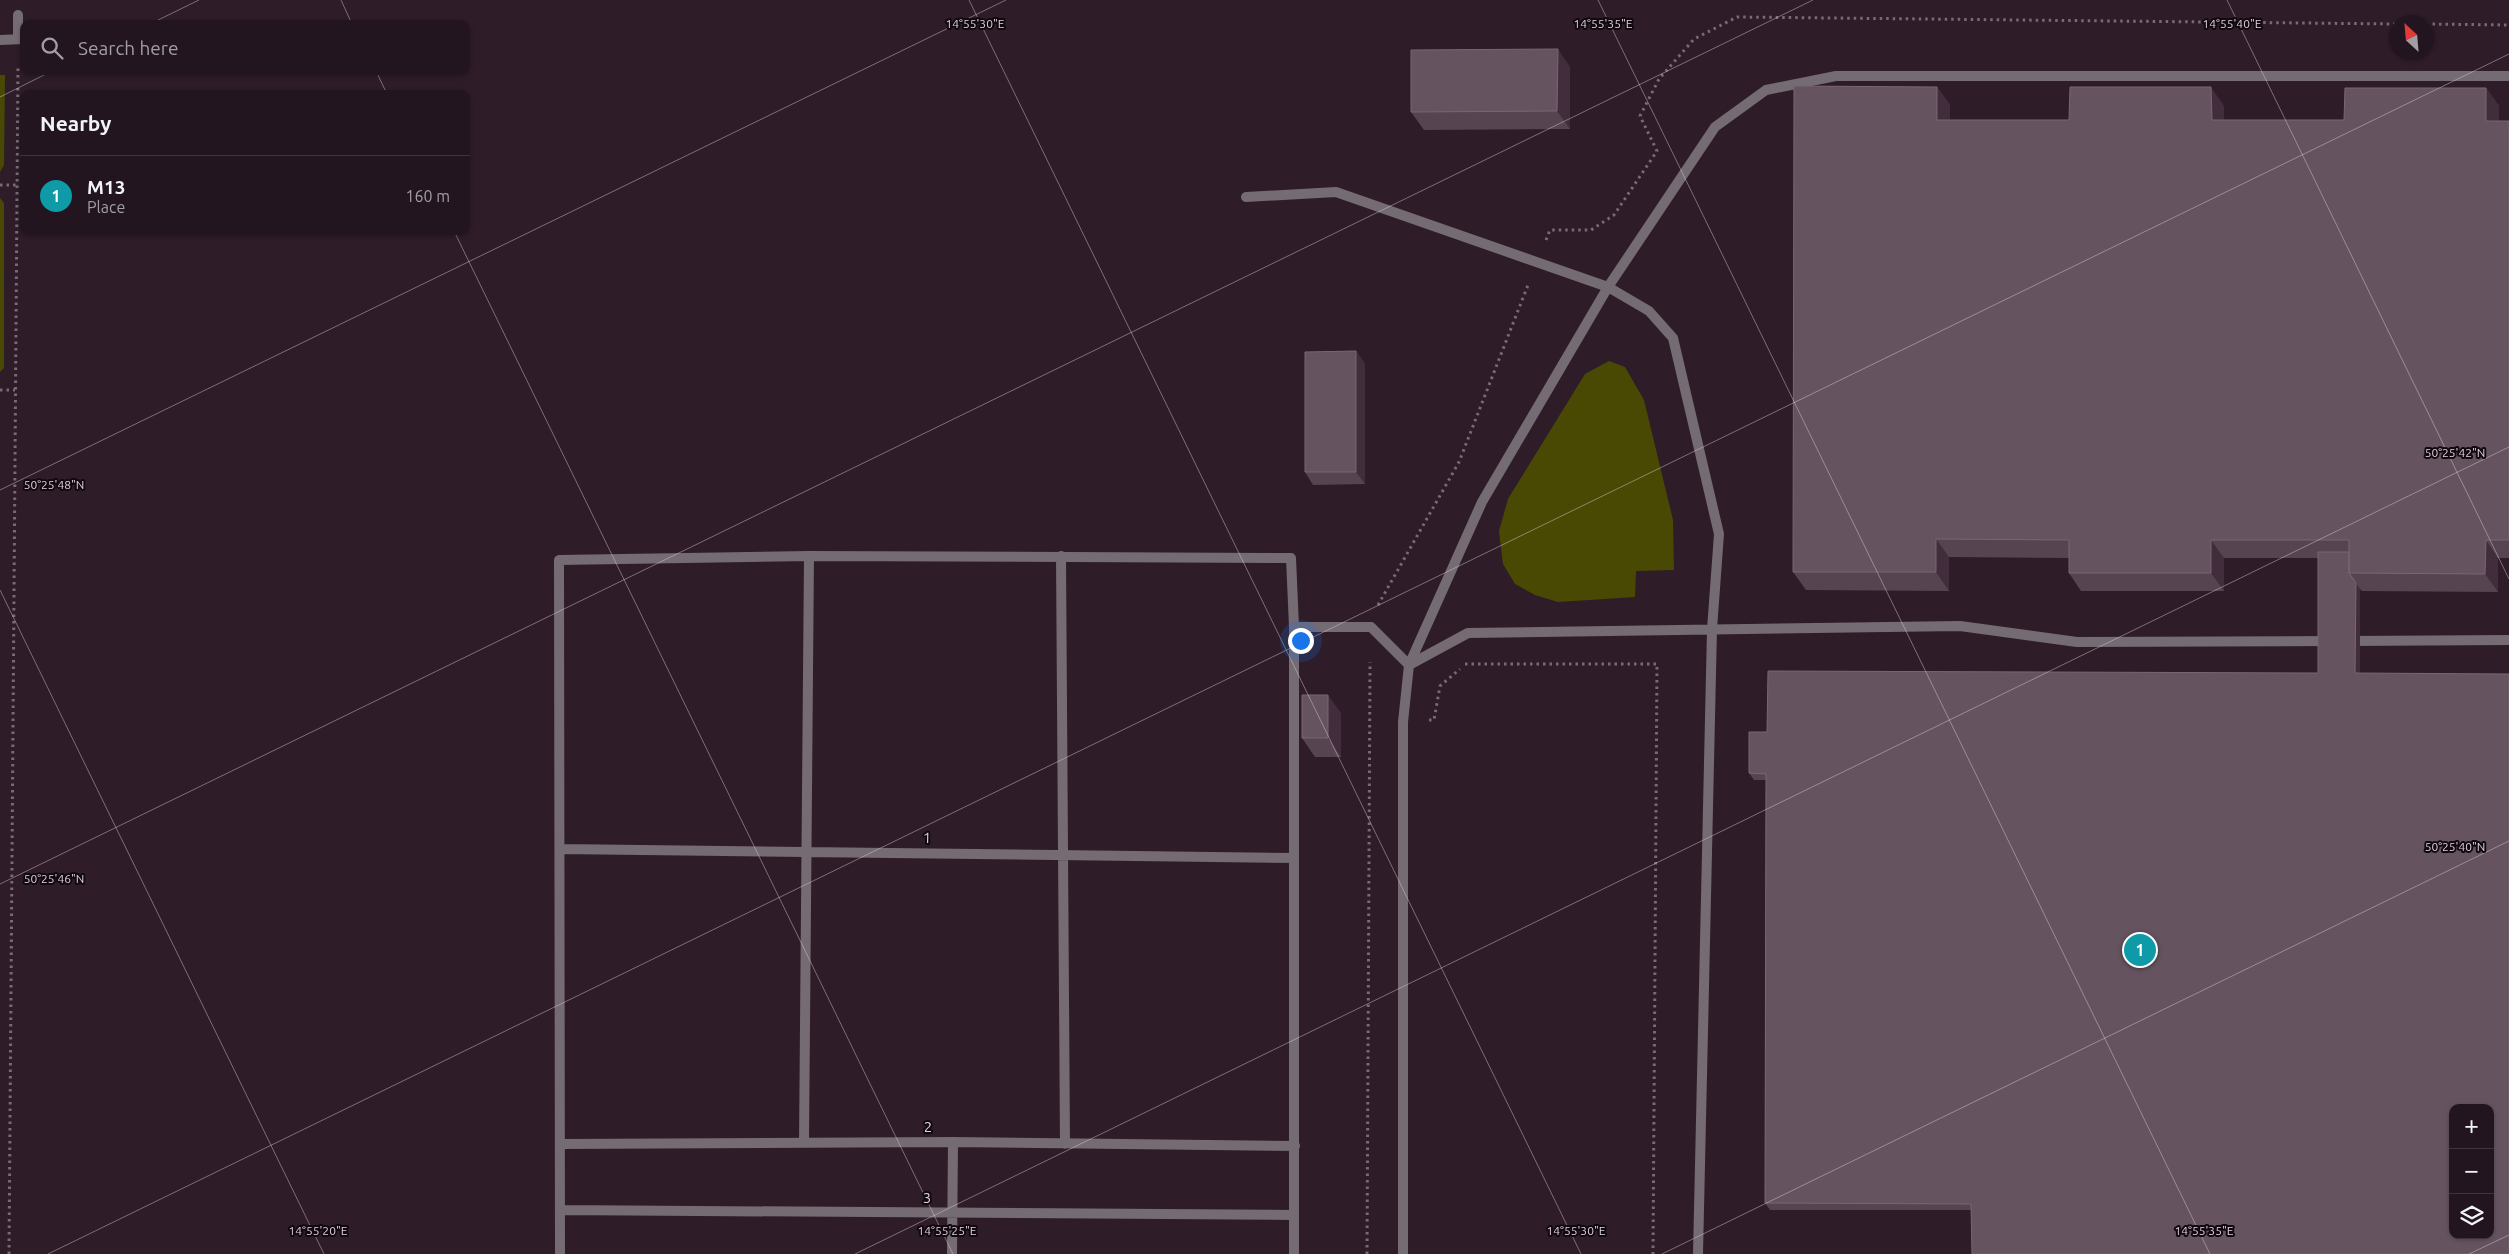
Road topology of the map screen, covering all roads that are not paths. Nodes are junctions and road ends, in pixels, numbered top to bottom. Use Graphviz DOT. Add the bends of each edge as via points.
graph roads {
  1 [pos="18,14"];
  2 [pos="20,31"];
  3 [pos="20,39"];
  4 [pos="0,40"];
  5 [pos="2509,76"];
  6 [pos="1246,197"];
  7 [pos="1608,287"];
  8 [pos="809,556"];
  9 [pos="1061,556"];
  10 [pos="1294,628"];
  11 [pos="1712,630"];
  12 [pos="2509,640"];
  13 [pos="1409,665"];
  14 [pos="560,849"];
  15 [pos="806,852"];
  16 [pos="1062,855"];
  17 [pos="1294,858"];
  18 [pos="953,1142"];
  19 [pos="804,1143"];
  20 [pos="561,1144"];
  21 [pos="1065,1144"];
  22 [pos="1294,1146"];
  23 [pos="560,1210"];
  24 [pos="952,1213"];
  25 [pos="1294,1215"];
  26 [pos="560,1254"];
  27 [pos="952,1254"];
  28 [pos="1294,1254"];
  29 [pos="1403,1254"];
  30 [pos="1698,1254"];
  1 -- 2 [label="lane"];
  3 -- 4 [label="lane"];
  5 -- 7 [label="lane" via="1836,76 1766,90 1715,127"];
  6 -- 7 [label="lane" via="1336,192"];
  7 -- 11 [label="lane" via="1649,311 1673,338 1719,534"];
  7 -- 13 [label="lane" via="1482,502"];
  8 -- 9 [label="lane"];
  8 -- 14 [label="lane" via="559,560"];
  8 -- 15 [label="lane"];
  9 -- 10 [label="lane" via="1291,558"];
  9 -- 16 [label="lane"];
  10 -- 13 [label="lane" via="1371,627"];
  10 -- 17 [label="lane"];
  11 -- 12 [label="lane" via="1960,626 2077,642"];
  11 -- 13 [label="lane" via="1468,633"];
  11 -- 30 [label="lane"];
  13 -- 29 [label="lane" via="1403,722"];
  14 -- 15 [label="lane, 1"];
  14 -- 20 [label="lane"];
  15 -- 16 [label="lane, 1"];
  15 -- 19 [label="lane"];
  16 -- 17 [label="lane, 1"];
  16 -- 21 [label="lane"];
  17 -- 22 [label="lane"];
  18 -- 19 [label="lane, 2"];
  18 -- 21 [label="lane, 2"];
  18 -- 24 [label="lane"];
  19 -- 20 [label="lane, 2"];
  20 -- 23 [label="lane"];
  21 -- 22 [label="lane, 2"];
  22 -- 25 [label="lane"];
  23 -- 24 [label="lane, 3"];
  23 -- 26 [label="lane"];
  24 -- 25 [label="lane, 3"];
  24 -- 27 [label="lane"];
  25 -- 28 [label="lane"];
}
